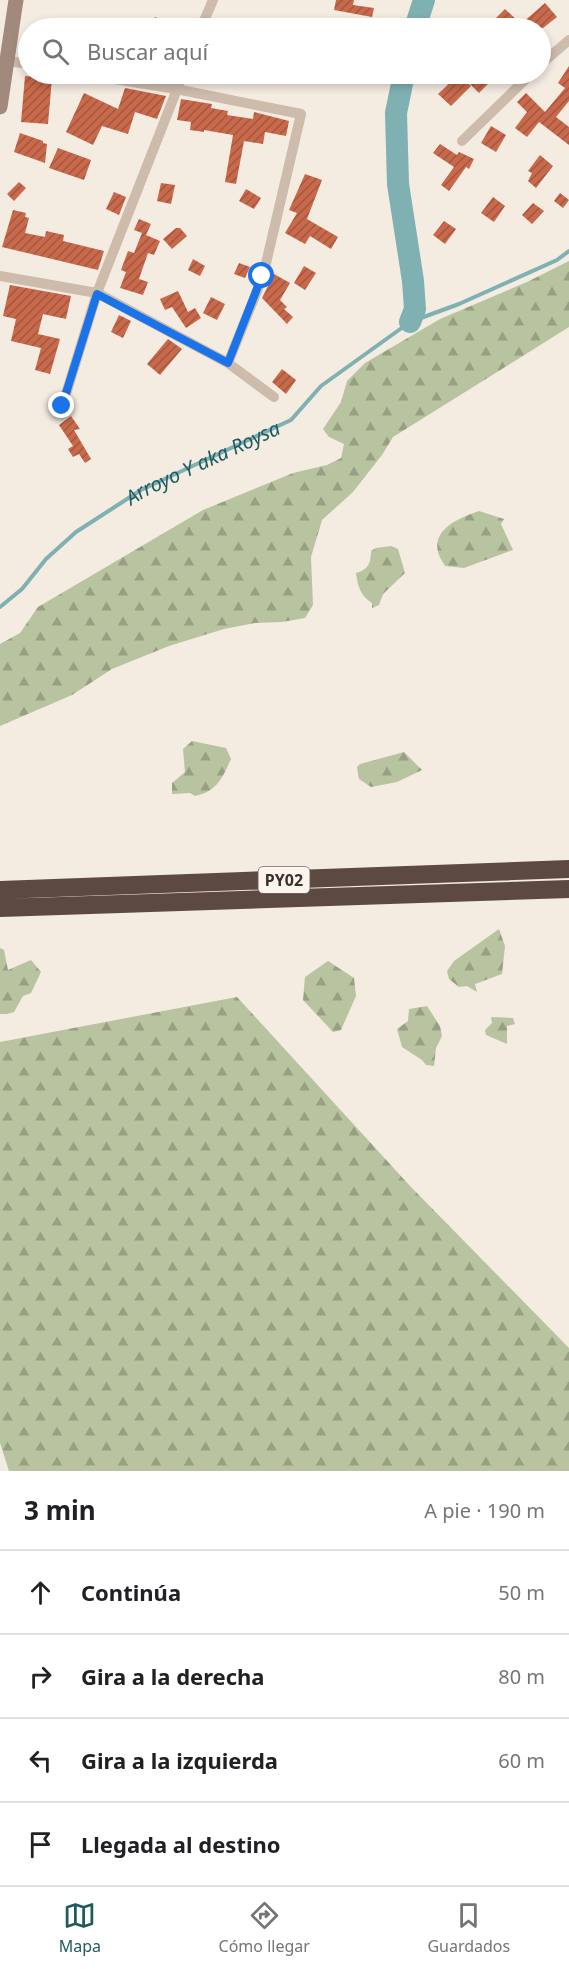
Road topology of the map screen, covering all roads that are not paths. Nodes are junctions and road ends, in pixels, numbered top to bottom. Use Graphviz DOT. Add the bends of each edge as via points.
graph roads {
  1 [pos="16,0"];
  2 [pos="213,0"];
  3 [pos="205,18"];
  4 [pos="569,40"];
  5 [pos="551,56"];
  6 [pos="3,60"];
  7 [pos="18,62"];
  8 [pos="145,84"];
  9 [pos="178,84"];
  10 [pos="521,84"];
  11 [pos="176,89"];
  12 [pos="0,107"];
  13 [pos="462,141"];
  14 [pos="0,276"];
  15 [pos="97,294"];
  16 [pos="228,363"];
  17 [pos="274,398"];
  18 [pos="62,406"];
  19 [pos="569,869"];
  20 [pos="569,889"];
  21 [pos="0,890"];
  22 [pos="0,908"];
  1 -- 6 [label="street"];
  2 -- 3 [label="street"];
  4 -- 5 [label="street"];
  6 -- 7 [label="street"];
  6 -- 12 [label="street"];
  8 -- 11 [label="street"];
  9 -- 11 [label="street"];
  10 -- 13 [label="street"];
  11 -- 15 [label="street"];
  11 -- 16 [label="street" via="301,114 262,276"];
  14 -- 15 [label="street"];
  15 -- 16 [label="street"];
  15 -- 18 [label="street"];
  16 -- 17 [label="street"];
  19 -- 21 [label="highway, PY02"];
  20 -- 22 [label="highway, PY02"];
}
